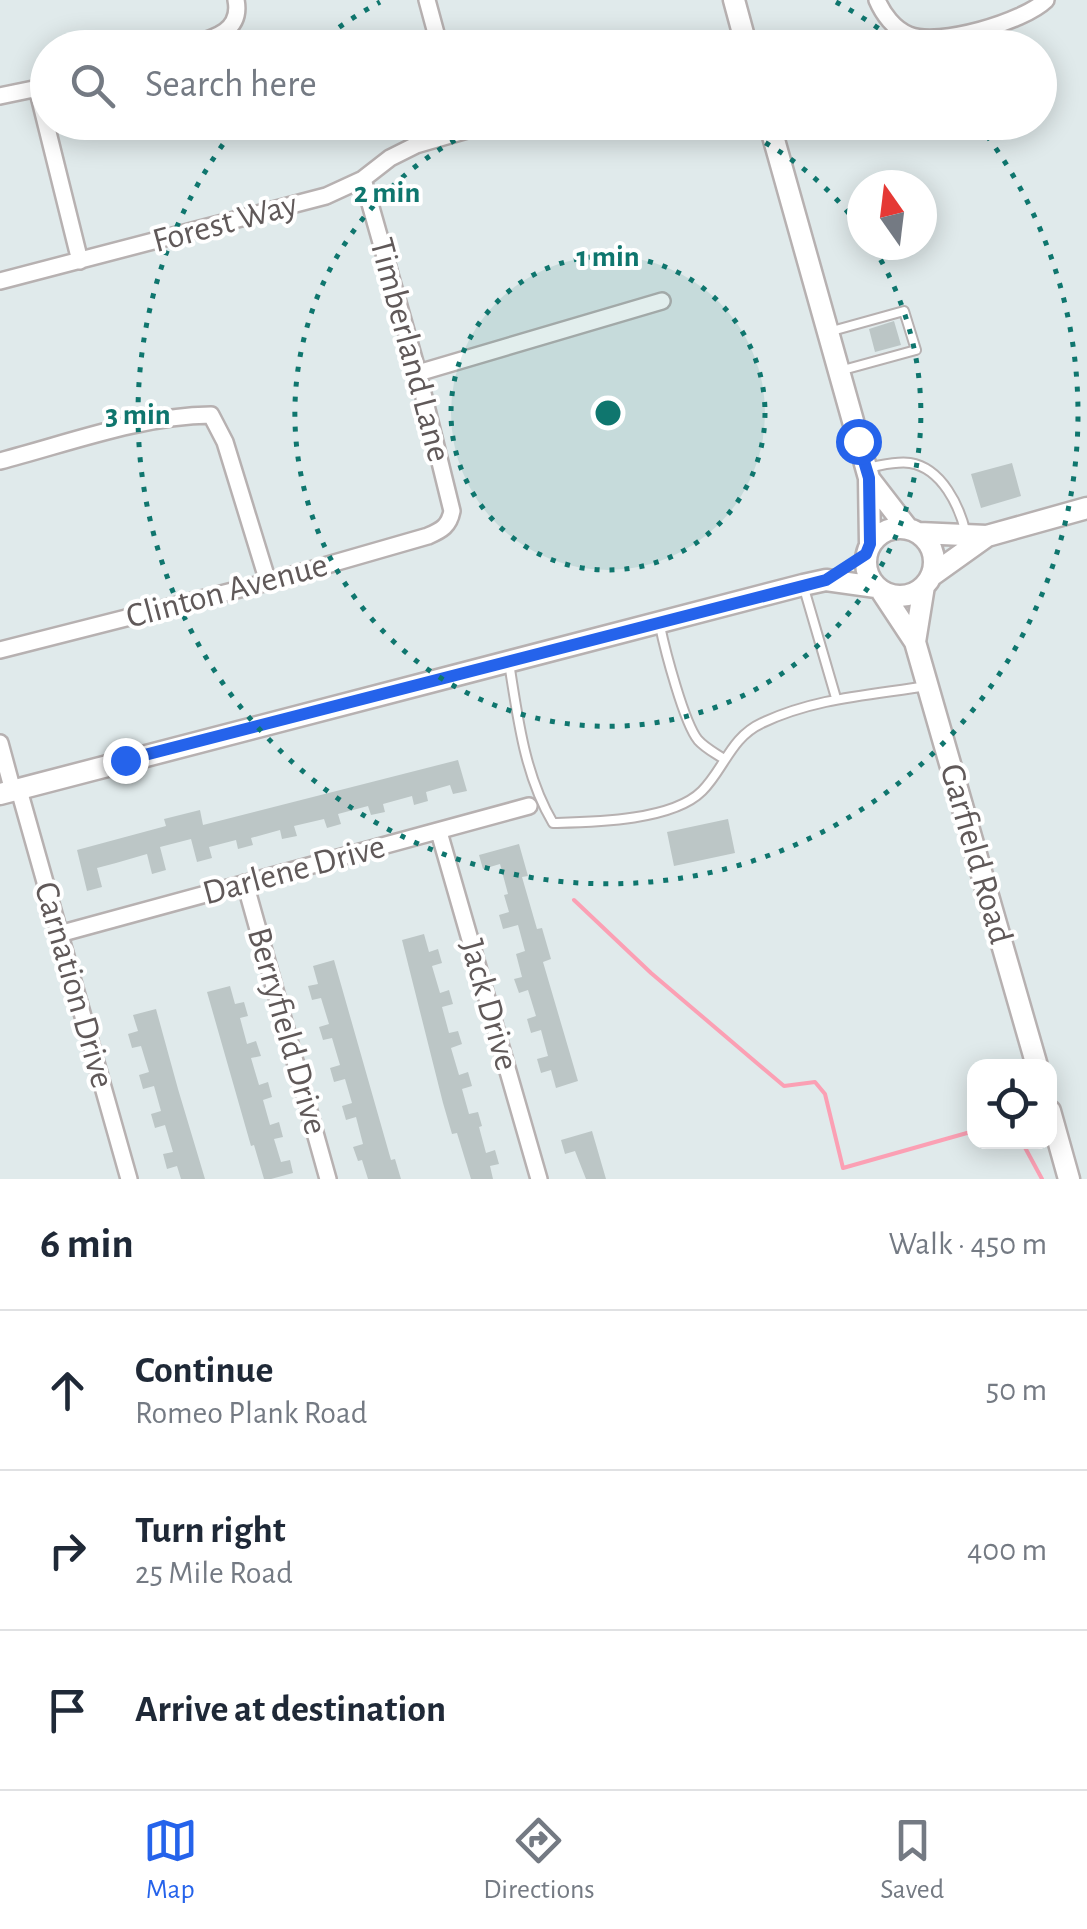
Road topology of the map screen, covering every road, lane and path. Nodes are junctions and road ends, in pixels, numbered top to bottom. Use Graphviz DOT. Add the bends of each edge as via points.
graph roads {
  1 [pos="236,0"];
  2 [pos="427,0"];
  3 [pos="734,0"];
  4 [pos="877,0"];
  5 [pos="1046,0"];
  6 [pos="227,30"];
  7 [pos="435,30"];
  8 [pos="742,30"];
  9 [pos="902,30"];
  10 [pos="974,30"];
  11 [pos="30,90"];
  12 [pos="0,96"];
  13 [pos="54,140"];
  14 [pos="429,140"];
  15 [pos="774,140"];
  16 [pos="364,180"];
  17 [pos="80,261"];
  18 [pos="0,281"];
  19 [pos="662,301"];
  20 [pos="828,332"];
  21 [pos="839,371"];
  22 [pos="418,373"];
  23 [pos="0,460"];
  24 [pos="868,473"];
  25 [pos="1087,508"];
  26 [pos="450,522"];
  27 [pos="914,531"];
  28 [pos="977,535"];
  29 [pos="868,549"];
  30 [pos="826,580"];
  31 [pos="928,581"];
  32 [pos="268,582"];
  33 [pos="803,585"];
  34 [pos="879,589"];
  35 [pos="659,622"];
  36 [pos="915,642"];
  37 [pos="0,650"];
  38 [pos="508,661"];
  39 [pos="928,686"];
  40 [pos="836,698"];
  41 [pos="0,742"];
  42 [pos="724,759"];
  43 [pos="11,792"];
  44 [pos="530,806"];
  45 [pos="439,832"];
  46 [pos="245,883"];
  47 [pos="59,934"];
  48 [pos="1034,1059"];
  49 [pos="1057,1137"];
  50 [pos="129,1179"];
  51 [pos="328,1179"];
  52 [pos="538,1179"];
  53 [pos="1069,1179"];
  1 -- 6 [label="street"];
  2 -- 7 [label="street"];
  3 -- 8 [label="street"];
  4 -- 9 [label="street"];
  5 -- 10 [label="street" via="1020,18"];
  11 -- 12 [label="street"];
  13 -- 17 [label="street"];
  14 -- 16 [label="street, Forest Way" via="390,158"];
  15 -- 20 [label="street"];
  16 -- 17 [label="street, Forest Way" via="281,210"];
  16 -- 22 [label="street, Timberland Lane"];
  17 -- 18 [label="street, Forest Way"];
  19 -- 22 [label="street"];
  20 -- 21 [label="street"];
  20 -- 21 [label="lane" via="904,311 916,350"];
  21 -- 24 [label="street"];
  22 -- 26 [label="street, Timberland Lane"];
  23 -- 32 [label="street" via="146,422 211,415"];
  24 -- 27 [label="street"];
  24 -- 28 [label="lane" via="908,462 923,466"];
  24 -- 29 [label="street"];
  25 -- 28 [label="street"];
  26 -- 32 [label="street, Clinton Avenue" via="428,536"];
  27 -- 28 [label="street"];
  27 -- 29 [label="street" via="887,530"];
  27 -- 31 [label="street" via="933,553"];
  28 -- 31 [label="street"];
  29 -- 30 [label="street"];
  29 -- 34 [label="street" via="868,575"];
  30 -- 33 [label="street"];
  30 -- 34 [label="street"];
  31 -- 34 [label="street" via="903,596"];
  31 -- 36 [label="street, Garfield Road"];
  32 -- 37 [label="street, Clinton Avenue"];
  33 -- 35 [label="street"];
  33 -- 40 [label="lane"];
  34 -- 36 [label="street, Garfield Road"];
  35 -- 38 [label="street"];
  35 -- 42 [label="lane" via="692,729"];
  36 -- 39 [label="street, Garfield Road"];
  38 -- 42 [label="lane" via="537,796 553,822 682,806"];
  38 -- 43 [label="street"];
  39 -- 40 [label="lane"];
  39 -- 48 [label="street, Garfield Road"];
  40 -- 42 [label="lane" via="759,724"];
  41 -- 43 [label="street, Carnation Drive"];
  43 -- 47 [label="street, Carnation Drive"];
  44 -- 45 [label="street, Darlene Drive"];
  45 -- 46 [label="street, Darlene Drive"];
  45 -- 52 [label="street, Jack Drive"];
  46 -- 47 [label="street, Darlene Drive"];
  46 -- 51 [label="street, Berryfield Drive"];
  47 -- 50 [label="street, Carnation Drive"];
  49 -- 53 [label="street"];
}
